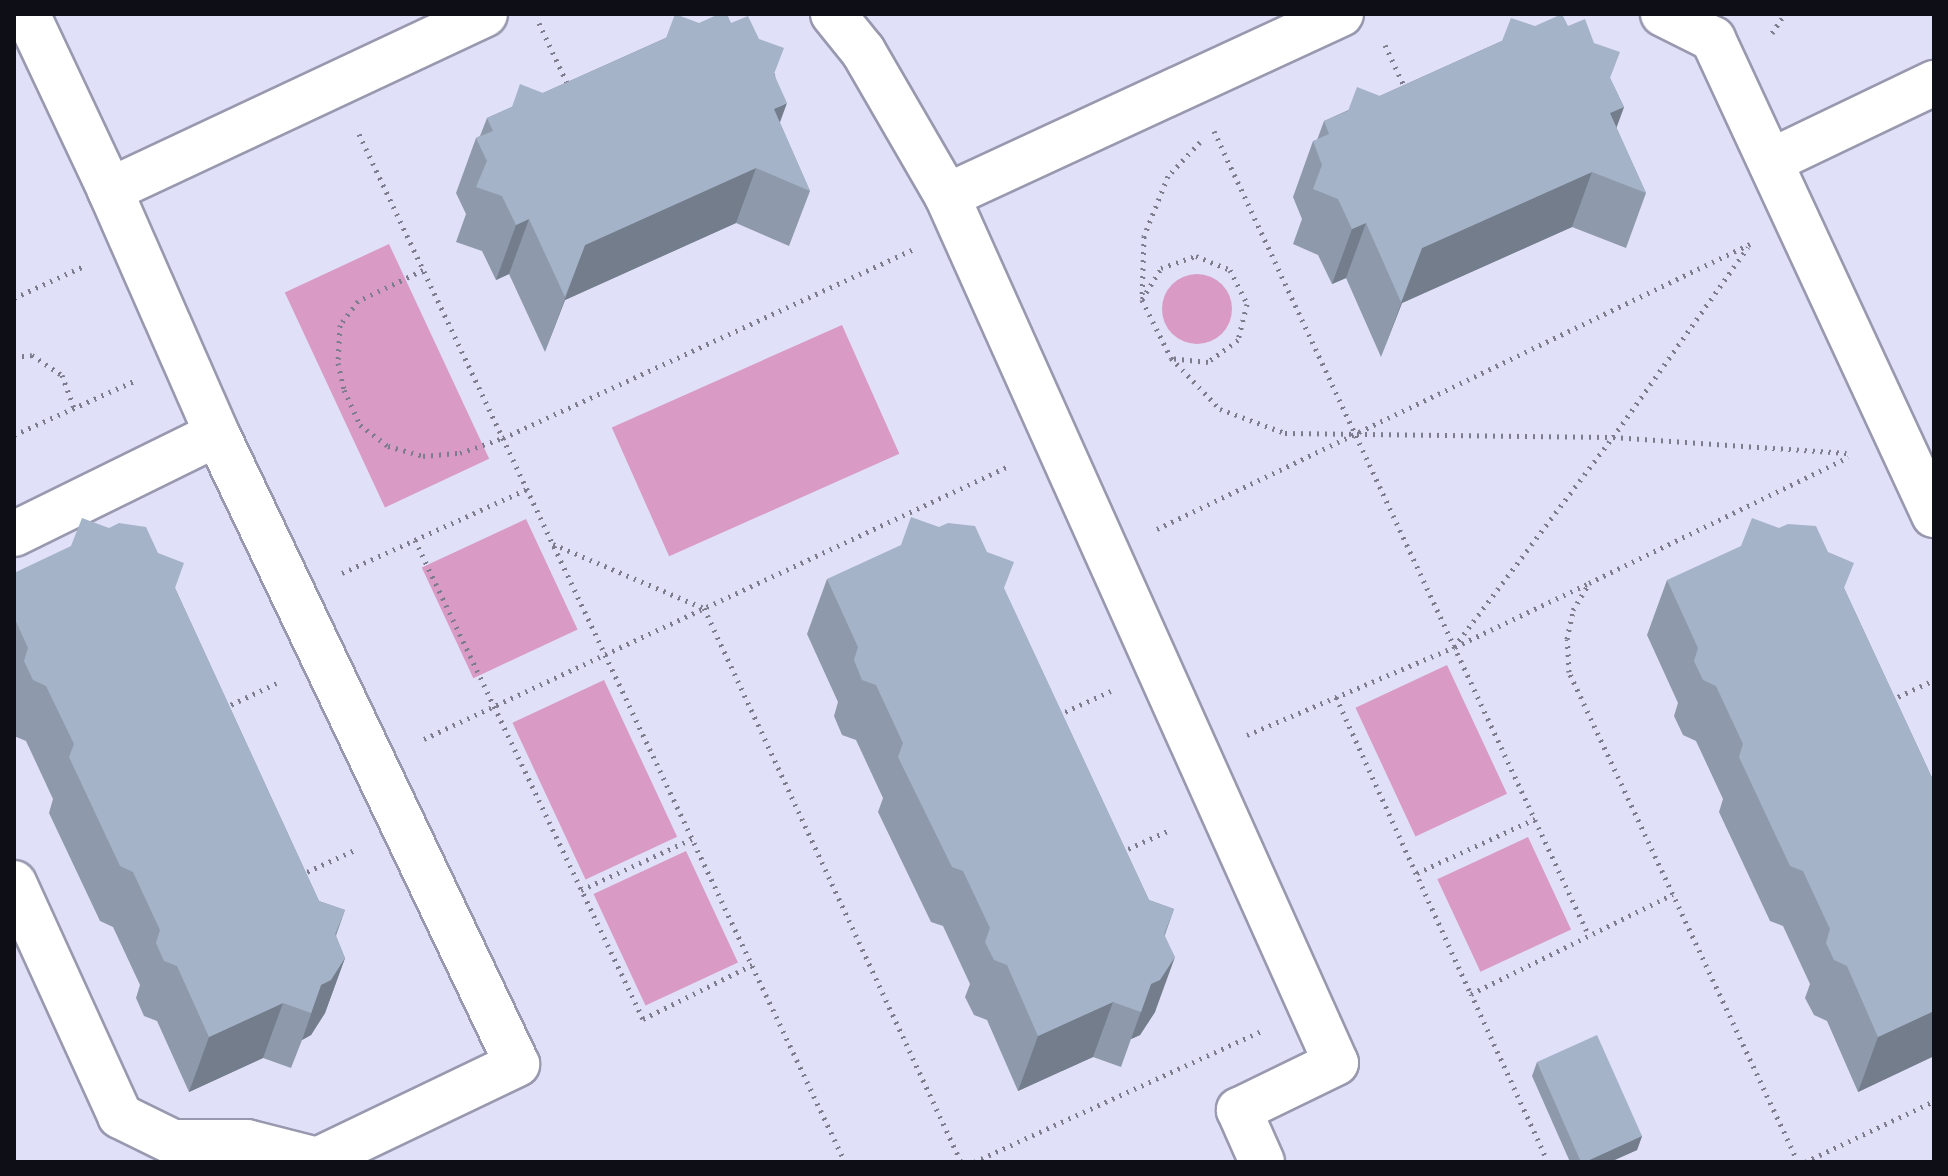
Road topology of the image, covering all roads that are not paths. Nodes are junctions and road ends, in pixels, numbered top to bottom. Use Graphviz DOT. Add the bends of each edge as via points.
graph roads {
  1 [pos="27,14"];
  2 [pos="485,14"];
  3 [pos="833,14"];
  4 [pos="1341,14"];
  5 [pos="1663,14"];
  6 [pos="1934,83"];
  7 [pos="1771,161"];
  8 [pos="110,190"];
  9 [pos="954,212"];
  10 [pos="217,434"];
  11 [pos="1934,515"];
  12 [pos="14,534"];
  13 [pos="14,883"];
  14 [pos="318,1161"];
  15 [pos="1262,1162"];
  1 -- 8 [label="lane"];
  2 -- 8 [label="lane"];
  3 -- 9 [label="lane" via="863,51"];
  4 -- 9 [label="lane" via="1192,83"];
  5 -- 7 [label="lane" via="1713,39"];
  6 -- 7 [label="lane"];
  7 -- 11 [label="lane"];
  8 -- 10 [label="lane"];
  9 -- 15 [label="lane" via="1336,1063 1239,1110"];
  10 -- 12 [label="lane"];
  10 -- 14 [label="lane" via="517,1064"];
  13 -- 14 [label="lane" via="120,1116 173,1142 247,1142"];
}
